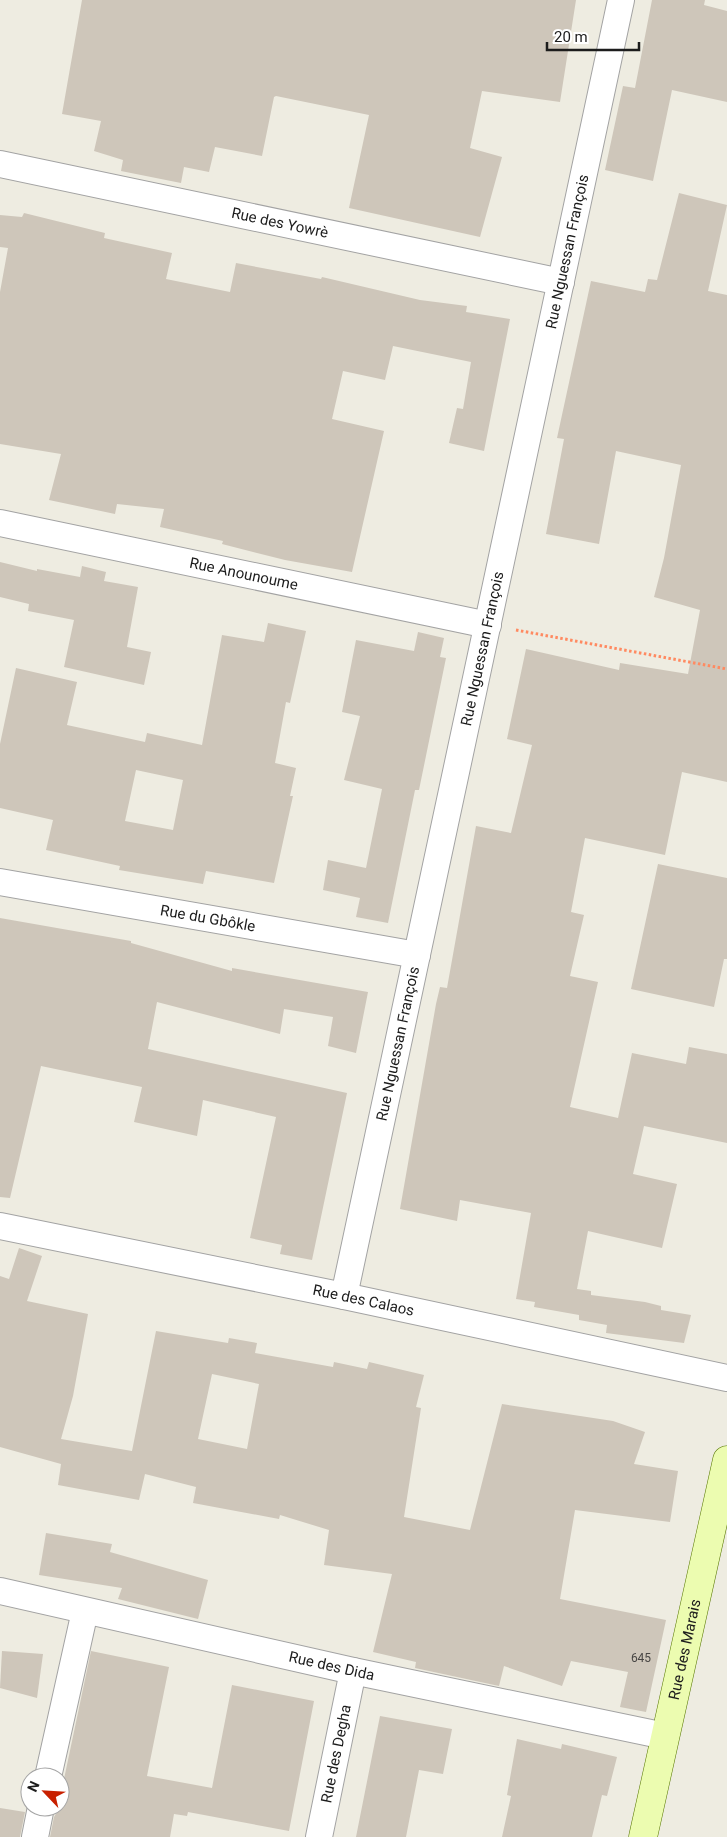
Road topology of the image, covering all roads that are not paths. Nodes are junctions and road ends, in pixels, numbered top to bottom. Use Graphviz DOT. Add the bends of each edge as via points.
graph roads {
  1 [pos="621,0"];
  2 [pos="0,164"];
  3 [pos="561,282"];
  4 [pos="0,523"];
  5 [pos="488,625"];
  6 [pos="0,882"];
  7 [pos="417,955"];
  8 [pos="0,1226"];
  9 [pos="344,1296"];
  10 [pos="727,1378"];
  11 [pos="727,1460"];
  12 [pos="0,1592"];
  13 [pos="85,1611"];
  14 [pos="353,1671"];
  15 [pos="665,1736"];
  16 [pos="50,1767"];
  17 [pos="39,1817"];
  18 [pos="35,1837"];
  19 [pos="319,1837"];
  20 [pos="643,1837"];
  1 -- 3 [label="street, Rue Nguessan François"];
  2 -- 3 [label="street, Rue des Yowrè"];
  3 -- 5 [label="street, Rue Nguessan François"];
  4 -- 5 [label="street, Rue Anounoume"];
  5 -- 7 [label="street, Rue Nguessan François"];
  6 -- 7 [label="street, Rue du Gbôkle"];
  7 -- 9 [label="street, Rue Nguessan François"];
  8 -- 9 [label="street, Rue des Calaos"];
  9 -- 10 [label="street, Rue des Calaos"];
  11 -- 15 [label="street, Rue des Marais"];
  12 -- 13 [label="street, Rue des Dida"];
  13 -- 14 [label="street, Rue des Dida"];
  13 -- 16 [label="street"];
  14 -- 15 [label="street, Rue des Dida"];
  14 -- 19 [label="street, Rue des Degha"];
  15 -- 20 [label="street, Rue des Marais"];
  17 -- 18 [label="street"];
}
